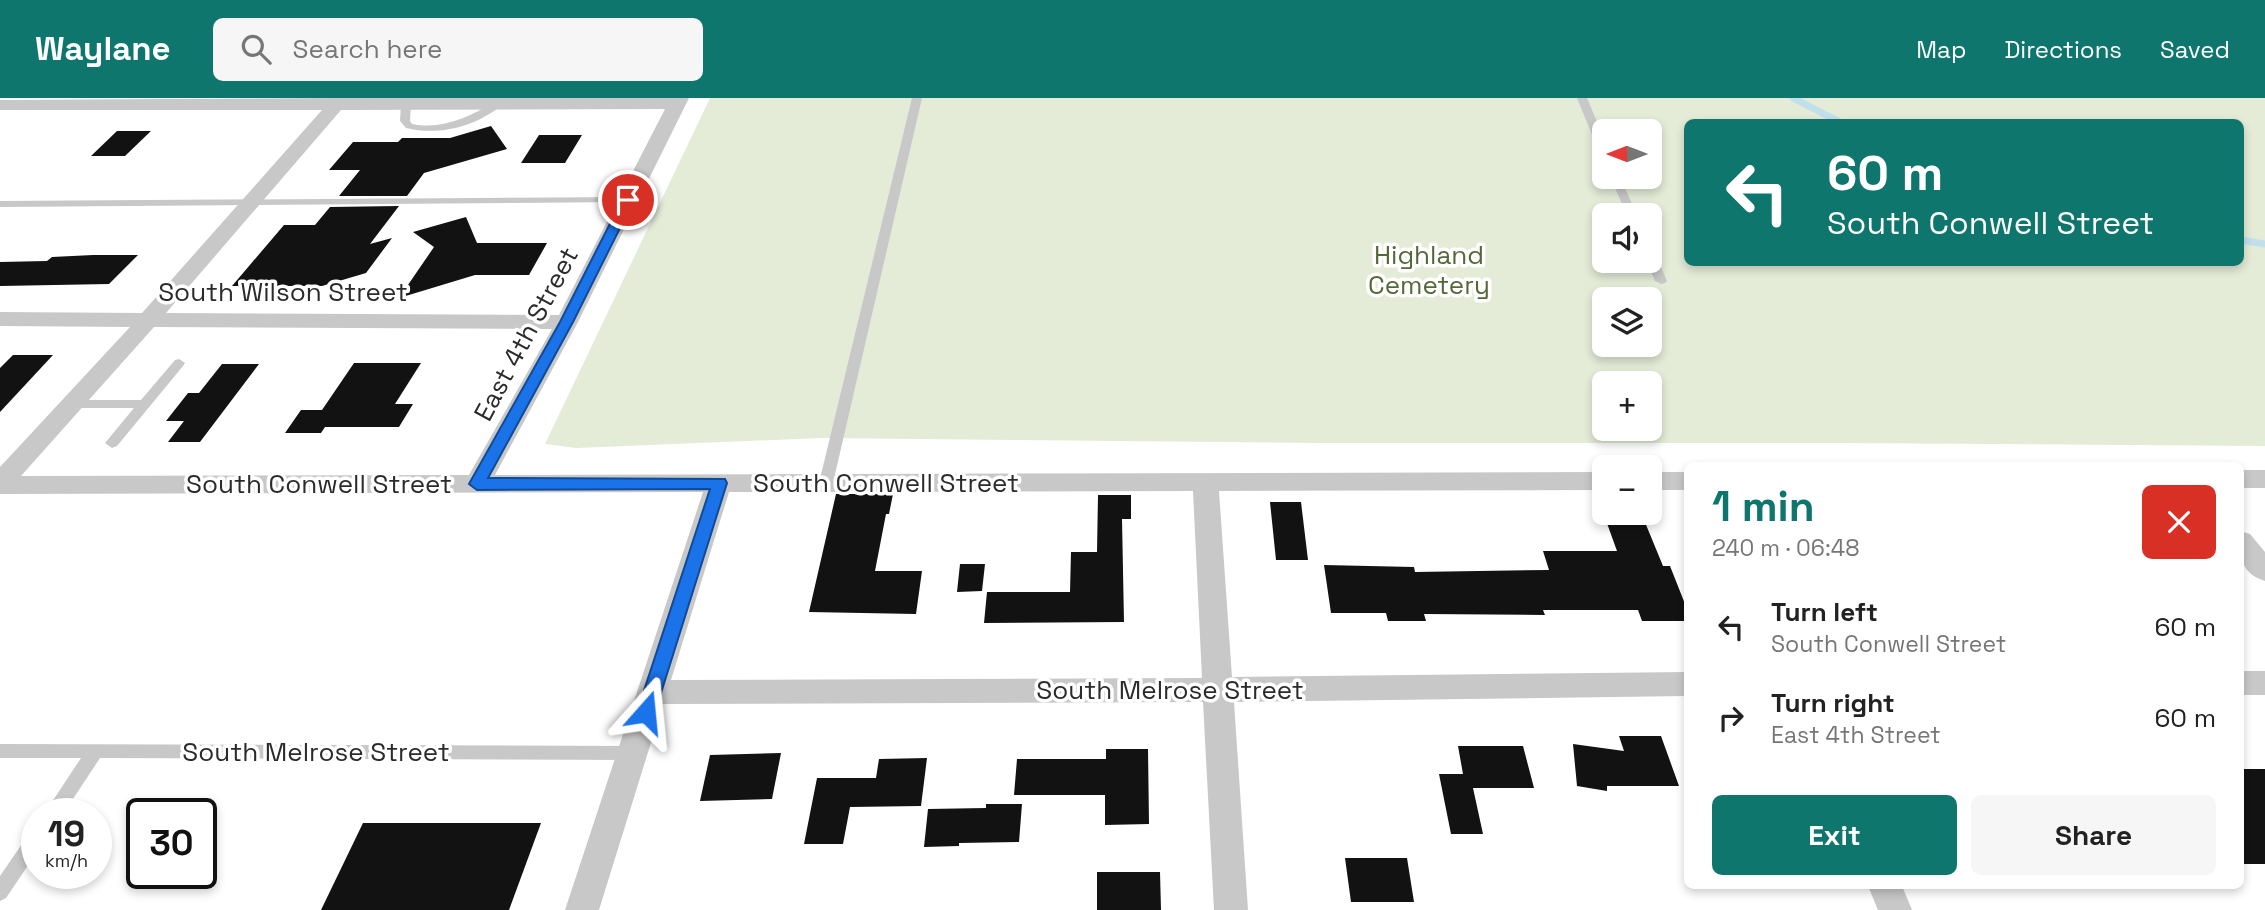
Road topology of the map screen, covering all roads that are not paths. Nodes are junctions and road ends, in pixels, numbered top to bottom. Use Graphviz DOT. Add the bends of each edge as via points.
graph roads {
  1 [pos="917,98"];
  2 [pos="1582,98"];
  3 [pos="340,101"];
  4 [pos="679,101"];
  5 [pos="8,103"];
  6 [pos="406,104"];
  7 [pos="498,104"];
  8 [pos="1592,122"];
  9 [pos="628,200"];
  10 [pos="0,204"];
  11 [pos="249,204"];
  12 [pos="1657,273"];
  13 [pos="1661,281"];
  14 [pos="149,318"];
  15 [pos="0,319"];
  16 [pos="566,322"];
  17 [pos="179,363"];
  18 [pos="72,404"];
  19 [pos="145,404"];
  20 [pos="112,443"];
  21 [pos="2244,479"];
  22 [pos="2265,479"];
  23 [pos="1592,481"];
  24 [pos="1662,481"];
  25 [pos="1684,481"];
  26 [pos="1205,482"];
  27 [pos="719,483"];
  28 [pos="826,483"];
  29 [pos="0,484"];
  30 [pos="477,484"];
  31 [pos="2244,546"];
  32 [pos="2265,571"];
  33 [pos="2244,683"];
  34 [pos="2265,683"];
  35 [pos="1684,684"];
  36 [pos="1218,690"];
  37 [pos="653,692"];
  38 [pos="0,751"];
  39 [pos="95,752"];
  40 [pos="633,753"];
  41 [pos="64,798"];
  42 [pos="21,861"];
  43 [pos="1886,889"];
  44 [pos="0,892"];
  45 [pos="582,910"];
  46 [pos="1231,910"];
  47 [pos="1895,910"];
  1 -- 28 [label="lane"];
  2 -- 8 [label="lane"];
  3 -- 5 [label="street"];
  3 -- 6 [label="street"];
  3 -- 11 [label="street"];
  4 -- 7 [label="street"];
  4 -- 9 [label="street, East 4th Street"];
  6 -- 7 [label="street"];
  6 -- 7 [label="lane" via="404,121 409,126 437,129 458,125"];
  9 -- 11 [label="lane"];
  9 -- 16 [label="street, East 4th Street"];
  10 -- 11 [label="lane"];
  11 -- 14 [label="street"];
  12 -- 13 [label="lane"];
  14 -- 15 [label="street, South Wilson Street"];
  14 -- 16 [label="street, South Wilson Street"];
  14 -- 18 [label="street"];
  16 -- 30 [label="street, East 4th Street"];
  17 -- 19 [label="lane"];
  18 -- 19 [label="lane"];
  18 -- 29 [label="street"];
  19 -- 20 [label="lane"];
  21 -- 22 [label="street"];
  23 -- 26 [label="street, South Conwell Street"];
  24 -- 25 [label="street"];
  26 -- 28 [label="street, South Conwell Street"];
  26 -- 36 [label="street"];
  27 -- 28 [label="street, South Conwell Street"];
  27 -- 30 [label="street, South Conwell Street"];
  27 -- 37 [label="street"];
  29 -- 30 [label="street, South Conwell Street"];
  31 -- 32 [label="street"];
  33 -- 34 [label="street"];
  35 -- 36 [label="street, South Melrose Street"];
  36 -- 37 [label="street, South Melrose Street"];
  36 -- 46 [label="street"];
  37 -- 40 [label="street"];
  38 -- 39 [label="lane, South Melrose Street"];
  39 -- 40 [label="lane, South Melrose Street"];
  39 -- 41 [label="lane"];
  40 -- 45 [label="street"];
  42 -- 44 [label="lane"];
  43 -- 47 [label="street"];
}
